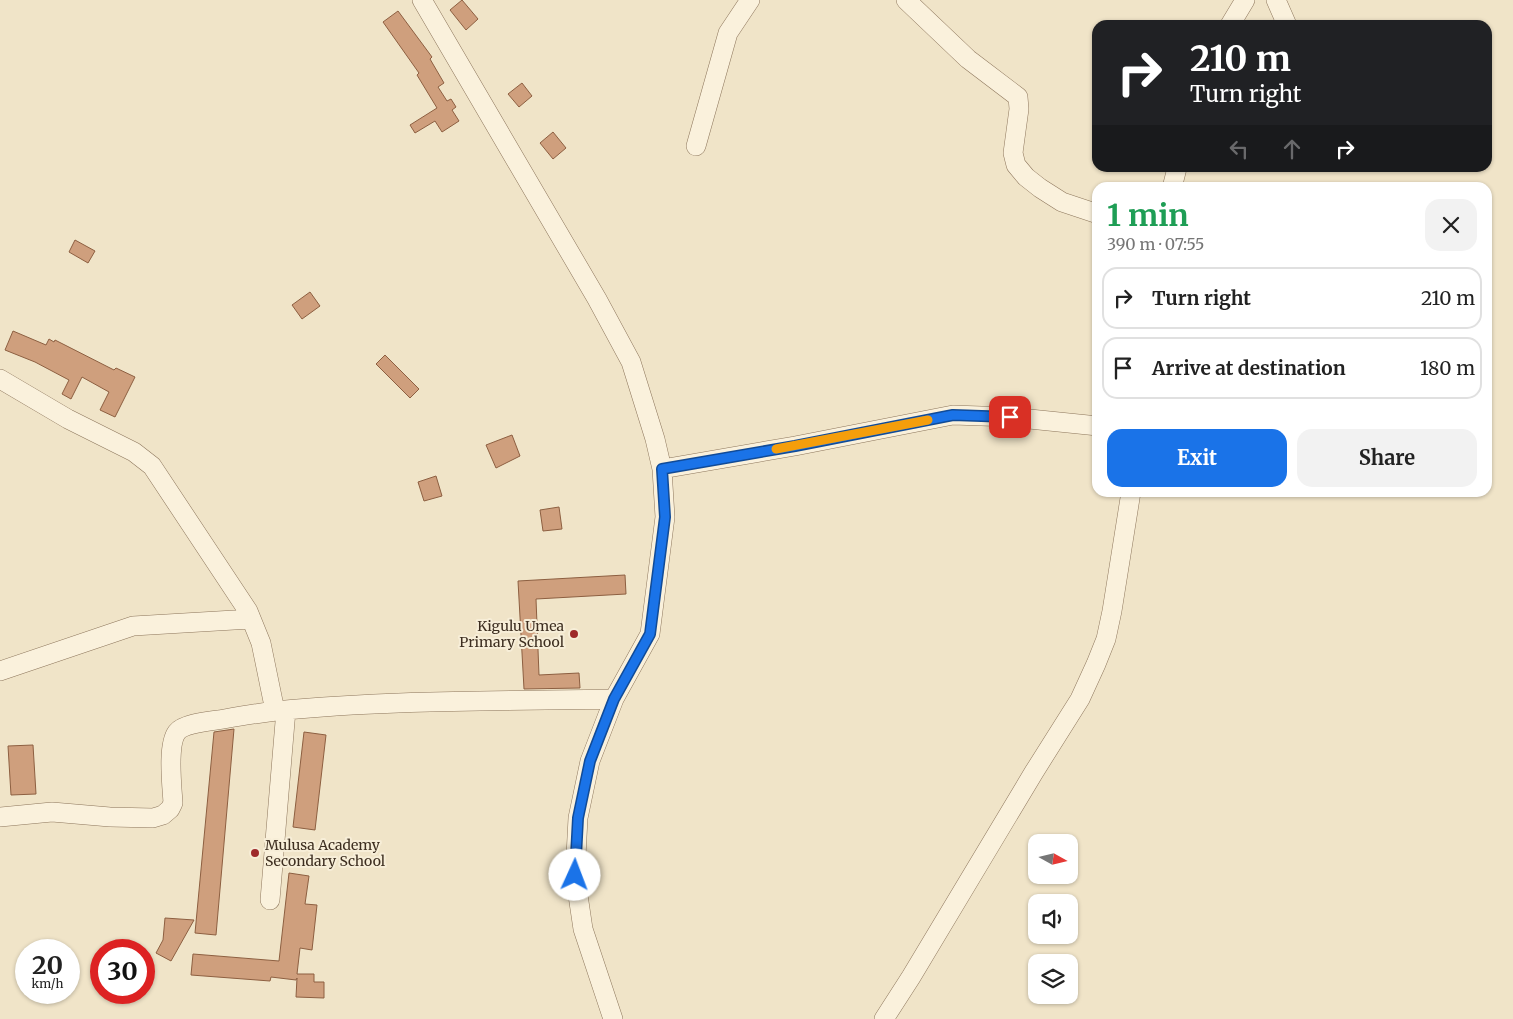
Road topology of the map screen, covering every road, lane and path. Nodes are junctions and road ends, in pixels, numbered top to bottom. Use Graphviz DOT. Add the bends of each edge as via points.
graph roads {
  1 [pos="422,0"];
  2 [pos="750,0"];
  3 [pos="1245,0"];
  4 [pos="1276,0"];
  5 [pos="908,1"];
  6 [pos="1233,20"];
  7 [pos="1285,20"];
  8 [pos="696,146"];
  9 [pos="1092,212"];
  10 [pos="0,379"];
  11 [pos="1092,425"];
  12 [pos="662,469"];
  13 [pos="1130,497"];
  14 [pos="251,619"];
  15 [pos="0,671"];
  16 [pos="614,699"];
  17 [pos="280,711"];
  18 [pos="0,817"];
  19 [pos="270,900"];
  20 [pos="612,1019"];
  21 [pos="884,1019"];
  1 -- 12 [label="street" via="631,362"];
  2 -- 8 [label="street" via="728,33"];
  3 -- 6 [label="street"];
  4 -- 7 [label="street"];
  5 -- 9 [label="street" via="968,59 1018,97 1013,153 1016,166 1040,188 1062,202"];
  10 -- 14 [label="street" via="68,419 134,452 152,466"];
  11 -- 12 [label="street" via="953,415"];
  12 -- 16 [label="street" via="665,517 650,634"];
  13 -- 21 [label="street" via="1106,640 1080,699"];
  14 -- 15 [label="street" via="133,626"];
  14 -- 17 [label="street"];
  16 -- 17 [label="street" via="462,701"];
  16 -- 20 [label="street" via="590,761 578,818 575,875 583,929"];
  17 -- 18 [label="street" via="200,723 176,732 171,746 173,803 163,815 153,818 110,817 52,812"];
  17 -- 19 [label="street"];
}
